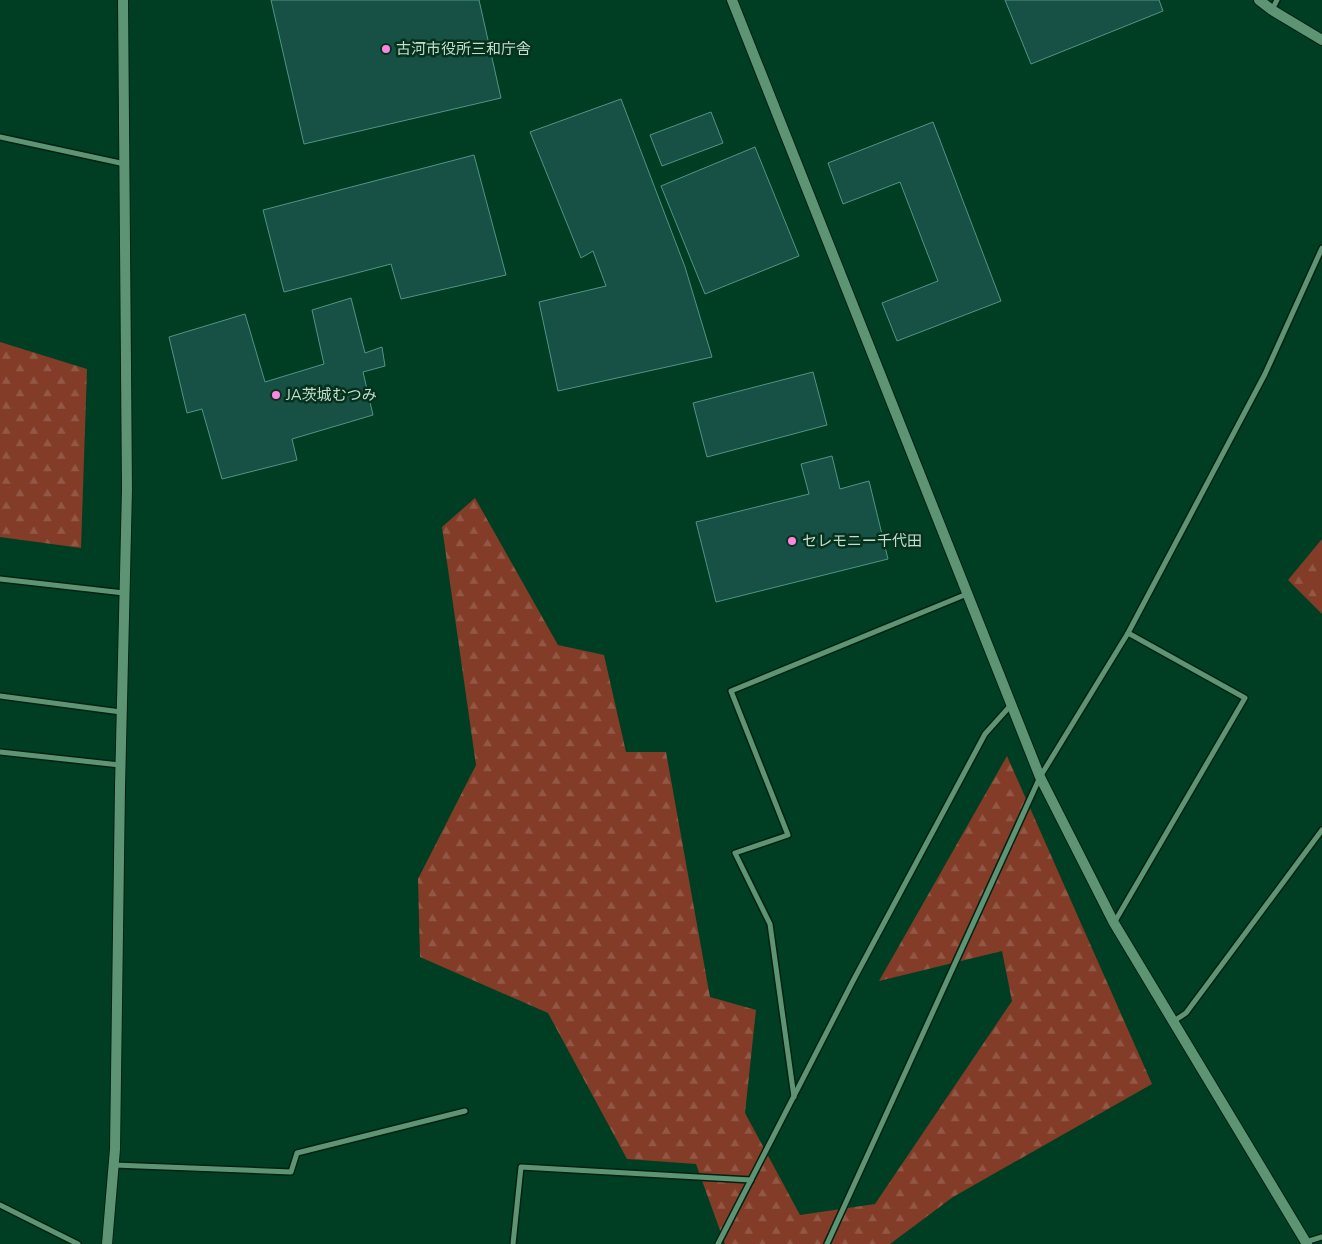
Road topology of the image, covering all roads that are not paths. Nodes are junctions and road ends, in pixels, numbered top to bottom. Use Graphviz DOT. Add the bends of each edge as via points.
graph roads {
  1 [pos="124,0"];
  2 [pos="732,0"];
  3 [pos="1259,0"];
  4 [pos="1277,0"];
  5 [pos="1272,10"];
  6 [pos="1322,40"];
  7 [pos="0,137"];
  8 [pos="125,164"];
  9 [pos="1322,248"];
  10 [pos="0,579"];
  11 [pos="125,593"];
  12 [pos="968,594"];
  13 [pos="1128,633"];
  14 [pos="0,696"];
  15 [pos="1012,704"];
  16 [pos="121,712"];
  17 [pos="0,752"];
  18 [pos="120,765"];
  19 [pos="1040,777"];
  20 [pos="1322,830"];
  21 [pos="1114,923"];
  22 [pos="1174,1021"];
  23 [pos="794,1097"];
  24 [pos="465,1111"];
  25 [pos="114,1165"];
  26 [pos="751,1180"];
  27 [pos="0,1205"];
  28 [pos="1322,1237"];
  29 [pos="1306,1243"];
  30 [pos="78,1244"];
  31 [pos="107,1244"];
  32 [pos="512,1244"];
  33 [pos="718,1244"];
  34 [pos="828,1244"];
  1 -- 8 [label="street"];
  2 -- 12 [label="street"];
  3 -- 5 [label="street"];
  4 -- 5 [label="street"];
  5 -- 6 [label="street"];
  7 -- 8 [label="street"];
  8 -- 11 [label="street"];
  9 -- 13 [label="street" via="1265,374"];
  10 -- 11 [label="street"];
  11 -- 16 [label="street"];
  12 -- 15 [label="street"];
  12 -- 23 [label="street" via="731,691 788,835 735,853 770,924"];
  13 -- 19 [label="street"];
  13 -- 21 [label="street" via="1245,698"];
  14 -- 16 [label="street"];
  15 -- 19 [label="street"];
  15 -- 23 [label="street" via="985,734"];
  16 -- 18 [label="street"];
  17 -- 18 [label="street"];
  18 -- 25 [label="street"];
  19 -- 21 [label="street"];
  19 -- 34 [label="street"];
  20 -- 22 [label="street" via="1186,1013"];
  21 -- 22 [label="street"];
  22 -- 29 [label="street"];
  23 -- 26 [label="street"];
  24 -- 25 [label="street" via="297,1153 291,1172"];
  25 -- 31 [label="street"];
  26 -- 32 [label="street" via="521,1168"];
  26 -- 33 [label="street"];
  27 -- 30 [label="street"];
  28 -- 29 [label="street"];
}
